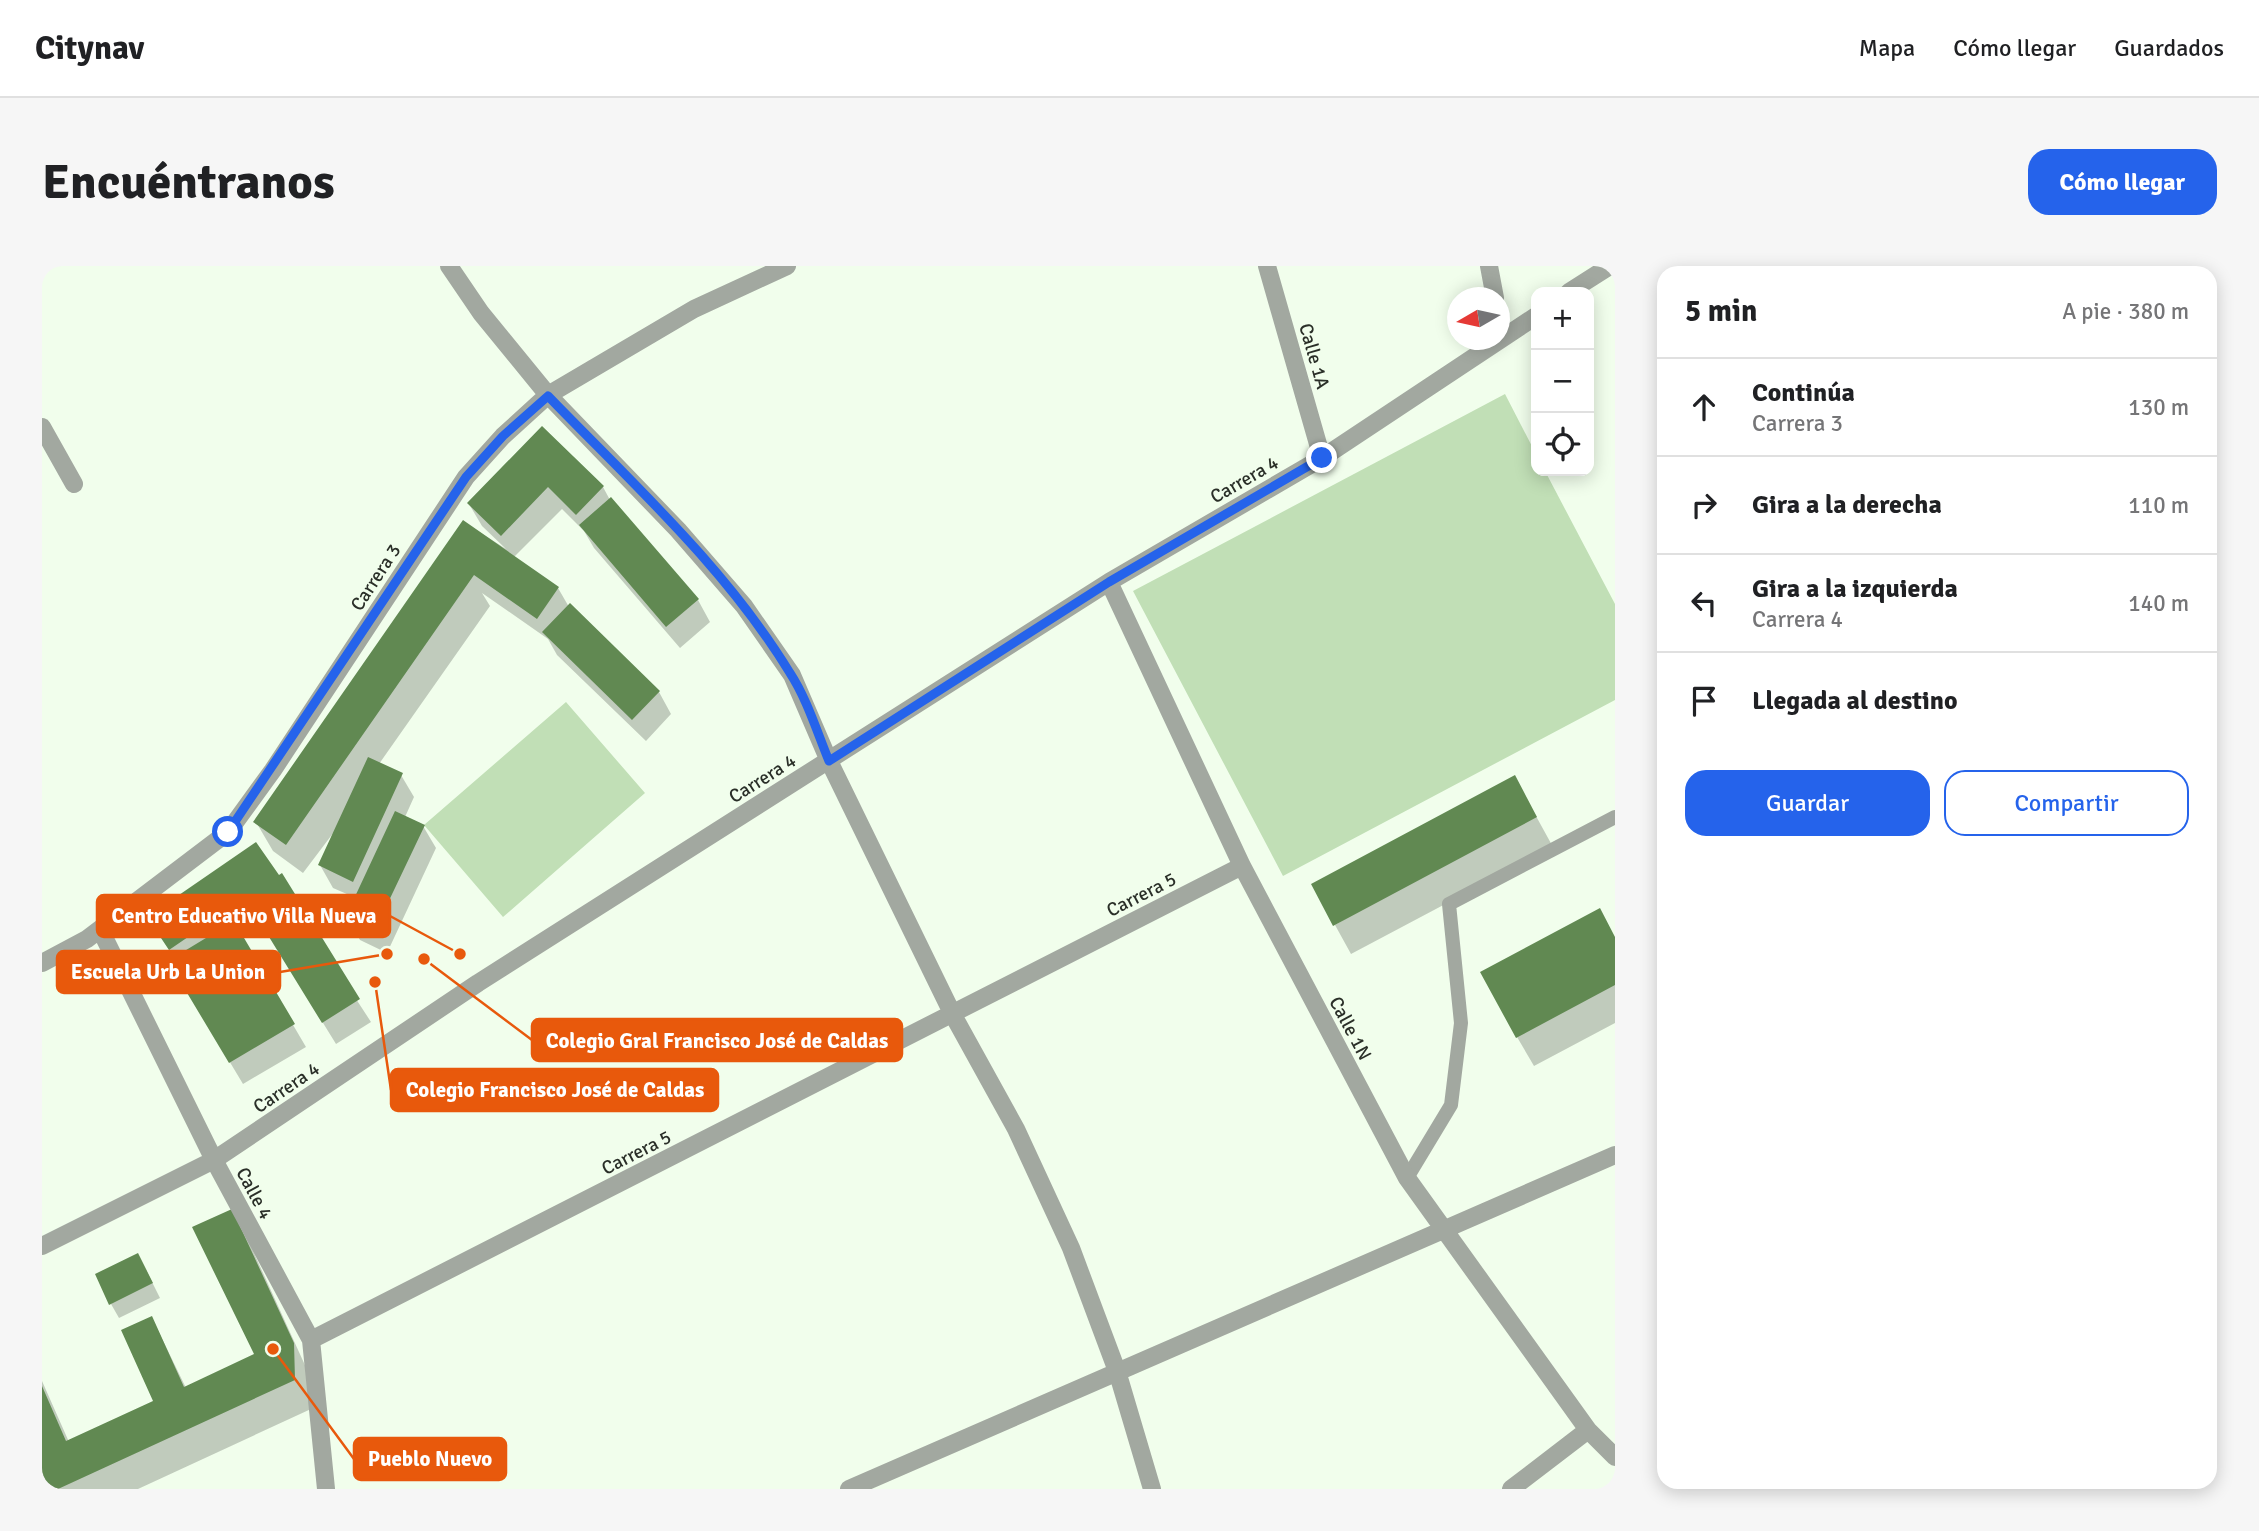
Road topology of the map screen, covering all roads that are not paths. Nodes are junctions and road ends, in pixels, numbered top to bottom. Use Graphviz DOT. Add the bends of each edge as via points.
graph roads {
  1 [pos="449,266"];
  2 [pos="787,266"];
  3 [pos="1267,266"];
  4 [pos="1489,266"];
  5 [pos="1610,266"];
  6 [pos="1492,287"];
  7 [pos="1577,287"];
  8 [pos="1531,319"];
  9 [pos="1510,330"];
  10 [pos="1479,350"];
  11 [pos="548,396"];
  12 [pos="42,426"];
  13 [pos="1322,458"];
  14 [pos="74,484"];
  15 [pos="1109,582"];
  16 [pos="829,761"];
  17 [pos="1615,817"];
  18 [pos="1242,866"];
  19 [pos="100,929"];
  20 [pos="42,963"];
  21 [pos="953,1015"];
  22 [pos="1615,1155"];
  23 [pos="214,1160"];
  24 [pos="1407,1178"];
  25 [pos="1446,1229"];
  26 [pos="42,1246"];
  27 [pos="311,1340"];
  28 [pos="1117,1371"];
  29 [pos="1588,1430"];
  30 [pos="1615,1457"];
  31 [pos="326,1489"];
  32 [pos="849,1489"];
  33 [pos="1152,1489"];
  34 [pos="1511,1489"];
  1 -- 11 [label="street"];
  2 -- 11 [label="street, Carrera 3" via="694,309"];
  3 -- 13 [label="street, Calle 1A"];
  4 -- 6 [label="street"];
  5 -- 7 [label="street"];
  8 -- 9 [label="street, Carrera 4"];
  10 -- 13 [label="street, Carrera 4"];
  11 -- 16 [label="street" via="678,530 744,606 792,675"];
  11 -- 19 [label="street, Carrera 3" via="466,477 228,832"];
  12 -- 14 [label="street"];
  13 -- 15 [label="street, Carrera 4"];
  15 -- 16 [label="street, Carrera 4"];
  15 -- 18 [label="street, Calle 1N"];
  16 -- 21 [label="street"];
  16 -- 23 [label="street, Carrera 4" via="478,983"];
  17 -- 24 [label="lane" via="1450,904 1461,1023 1451,1105"];
  18 -- 21 [label="street, Carrera 5"];
  18 -- 24 [label="street, Calle 1N"];
  19 -- 20 [label="street, Carrera 3"];
  19 -- 23 [label="street, Calle 4"];
  21 -- 27 [label="street, Carrera 5"];
  21 -- 28 [label="street" via="1016,1129 1071,1248"];
  22 -- 25 [label="street"];
  23 -- 26 [label="street, Carrera 4"];
  23 -- 27 [label="street, Calle 4"];
  24 -- 25 [label="street, Calle 1N"];
  25 -- 28 [label="street"];
  25 -- 29 [label="street, Calle 1N"];
  27 -- 31 [label="street, Calle 4"];
  28 -- 32 [label="street"];
  28 -- 33 [label="street"];
  29 -- 30 [label="street, Calle 1N"];
  29 -- 34 [label="street"];
}
